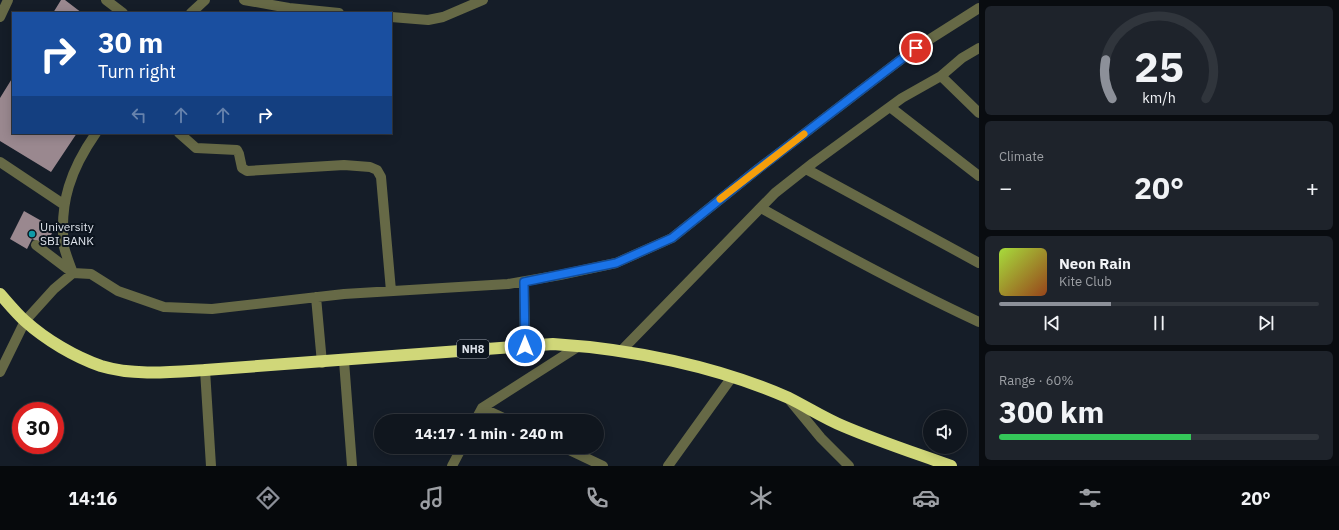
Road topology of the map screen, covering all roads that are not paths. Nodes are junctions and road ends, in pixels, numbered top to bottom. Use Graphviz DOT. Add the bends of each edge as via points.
graph roads {
  1 [pos="8,0"];
  2 [pos="106,0"];
  3 [pos="205,0"];
  4 [pos="244,0"];
  5 [pos="483,0"];
  6 [pos="979,8"];
  7 [pos="122,12"];
  8 [pos="192,12"];
  9 [pos="329,12"];
  10 [pos="0,16"];
  11 [pos="392,17"];
  12 [pos="979,48"];
  13 [pos="941,76"];
  14 [pos="890,107"];
  15 [pos="979,112"];
  16 [pos="95,134"];
  17 [pos="180,134"];
  18 [pos="0,162"];
  19 [pos="806,169"];
  20 [pos="979,176"];
  21 [pos="63,204"];
  22 [pos="761,208"];
  23 [pos="36,245"];
  24 [pos="979,263"];
  25 [pos="73,273"];
  26 [pos="524,282"];
  27 [pos="391,291"];
  28 [pos="0,294"];
  29 [pos="316,297"];
  30 [pos="25,321"];
  31 [pos="979,322"];
  32 [pos="525,346"];
  33 [pos="579,346"];
  34 [pos="620,352"];
  35 [pos="344,361"];
  36 [pos="322,363"];
  37 [pos="205,370"];
  38 [pos="0,372"];
  39 [pos="732,378"];
  40 [pos="788,398"];
  41 [pos="482,408"];
  42 [pos="479,414"];
  43 [pos="495,414"];
  44 [pos="458,454"];
  45 [pos="578,454"];
  46 [pos="211,466"];
  47 [pos="352,466"];
  48 [pos="452,466"];
  49 [pos="603,466"];
  50 [pos="668,466"];
  51 [pos="849,466"];
  52 [pos="951,466"];
  1 -- 10 [label="street"];
  2 -- 7 [label="street"];
  3 -- 8 [label="street"];
  4 -- 9 [label="street"];
  5 -- 11 [label="street" via="443,17 428,20"];
  6 -- 26 [label="street" via="916,48 672,238 616,263"];
  12 -- 13 [label="street" via="962,58"];
  13 -- 14 [label="street"];
  13 -- 15 [label="street"];
  14 -- 19 [label="street"];
  14 -- 20 [label="street"];
  16 -- 21 [label="street" via="74,171"];
  17 -- 27 [label="street" via="196,148 233,148 239,154 242,168 247,171 344,165 377,170 381,177"];
  18 -- 21 [label="street"];
  19 -- 22 [label="street" via="775,193"];
  19 -- 24 [label="street"];
  21 -- 25 [label="street" via="64,247"];
  22 -- 31 [label="street" via="856,262"];
  22 -- 34 [label="street"];
  23 -- 25 [label="street"];
  25 -- 29 [label="street" via="91,274 118,291 164,307 212,309"];
  25 -- 30 [label="street" via="54,289"];
  26 -- 27 [label="street"];
  26 -- 32 [label="street"];
  27 -- 29 [label="street"];
  28 -- 30 [label="highway, NH8"];
  29 -- 36 [label="street"];
  30 -- 37 [label="highway, NH8" via="50,340 102,366 150,372"];
  30 -- 38 [label="street"];
  32 -- 33 [label="highway, NH8"];
  32 -- 35 [label="highway, NH8"];
  33 -- 34 [label="highway, NH8"];
  33 -- 41 [label="street"];
  34 -- 39 [label="highway, NH8" via="673,361"];
  35 -- 36 [label="highway, NH8"];
  35 -- 47 [label="street"];
  36 -- 37 [label="highway, NH8"];
  37 -- 46 [label="street"];
  39 -- 40 [label="highway, NH8"];
  39 -- 50 [label="street"];
  40 -- 51 [label="street" via="821,438"];
  40 -- 52 [label="highway, NH8" via="843,426"];
  41 -- 42 [label="street"];
  41 -- 43 [label="street"];
  44 -- 48 [label="street"];
  45 -- 49 [label="street"];
}
